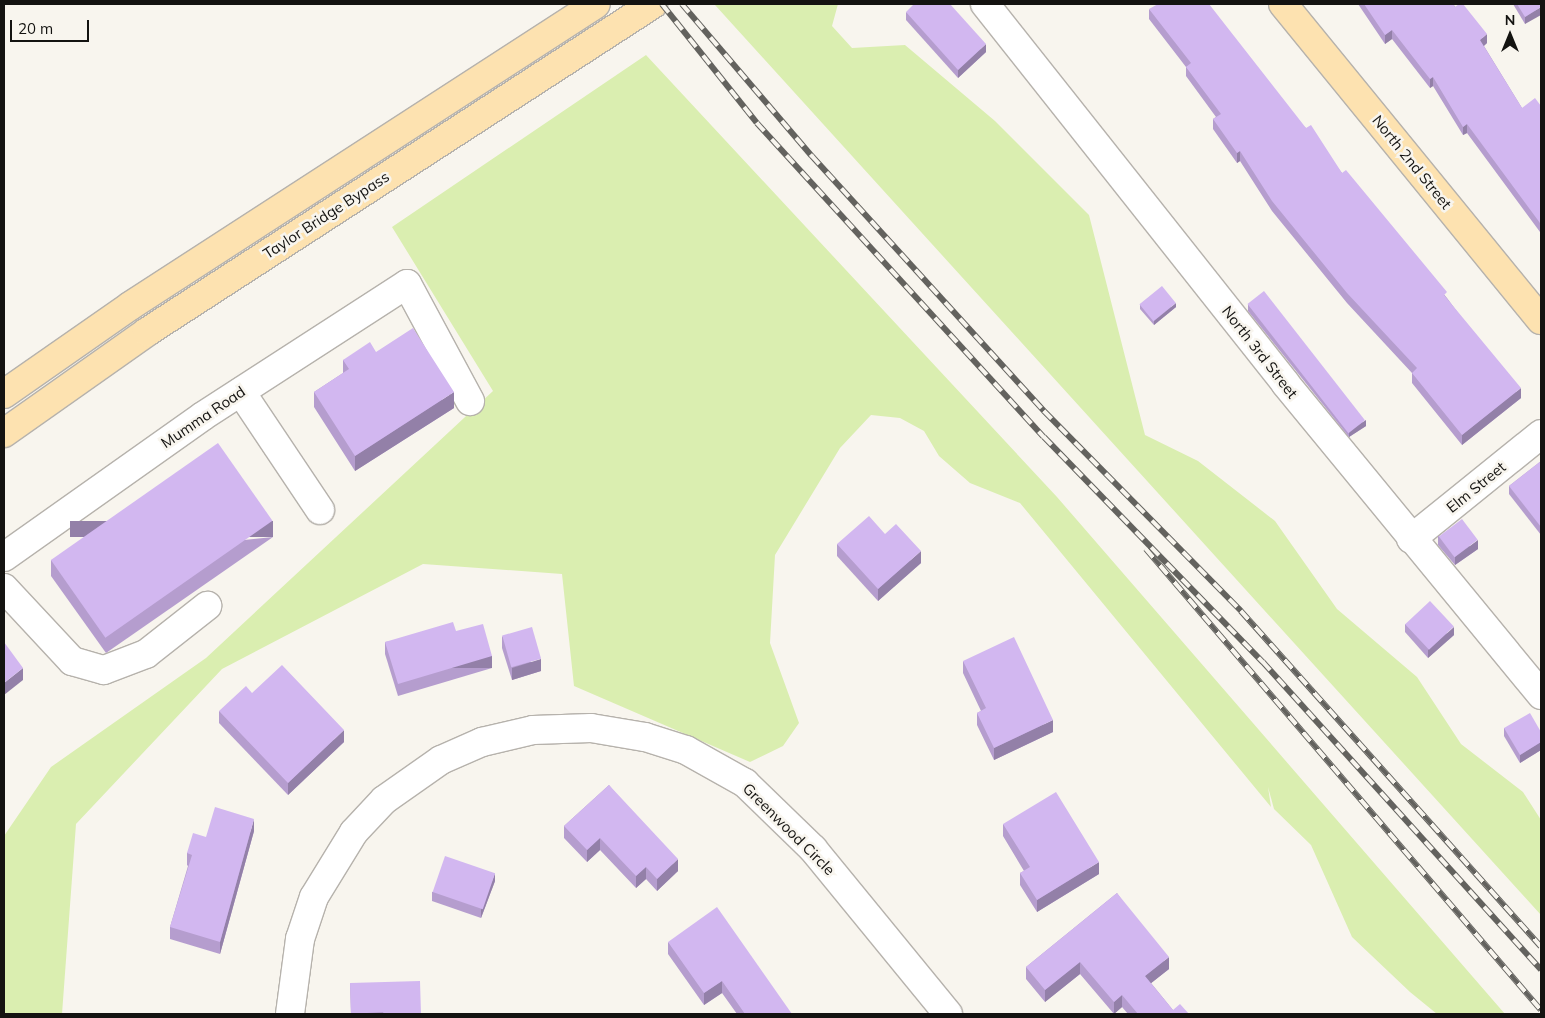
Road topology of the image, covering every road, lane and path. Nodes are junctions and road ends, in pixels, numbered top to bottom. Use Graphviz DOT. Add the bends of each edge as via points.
graph roads {
  1 [pos="596,4"];
  2 [pos="654,4"];
  3 [pos="985,4"];
  4 [pos="1282,4"];
  5 [pos="1541,320"];
  6 [pos="241,392"];
  7 [pos="4,394"];
  8 [pos="470,400"];
  9 [pos="4,433"];
  10 [pos="1541,434"];
  11 [pos="320,510"];
  12 [pos="1411,539"];
  13 [pos="4,557"];
  14 [pos="4,588"];
  15 [pos="207,606"];
  16 [pos="1541,696"];
  17 [pos="290,1014"];
  18 [pos="948,1014"];
  1 -- 7 [label="main road, Taylor Bridge Bypass" via="130,306"];
  2 -- 9 [label="main road, Taylor Bridge Bypass" via="147,332"];
  3 -- 12 [label="street, North 3rd Street"];
  4 -- 5 [label="main road, North 2nd Street"];
  6 -- 8 [label="street, Mumma Road" via="407,284"];
  6 -- 11 [label="street"];
  6 -- 13 [label="street, Mumma Road"];
  10 -- 12 [label="street, Elm Street"];
  12 -- 16 [label="street, North 3rd Street"];
  14 -- 15 [label="street" via="72,661 104,670 146,654"];
  17 -- 18 [label="street, Greenwood Circle" via="300,939 314,897 349,839 384,800 434,764 482,742 533,730 591,728 645,737 686,750 744,783 813,849"];
}
